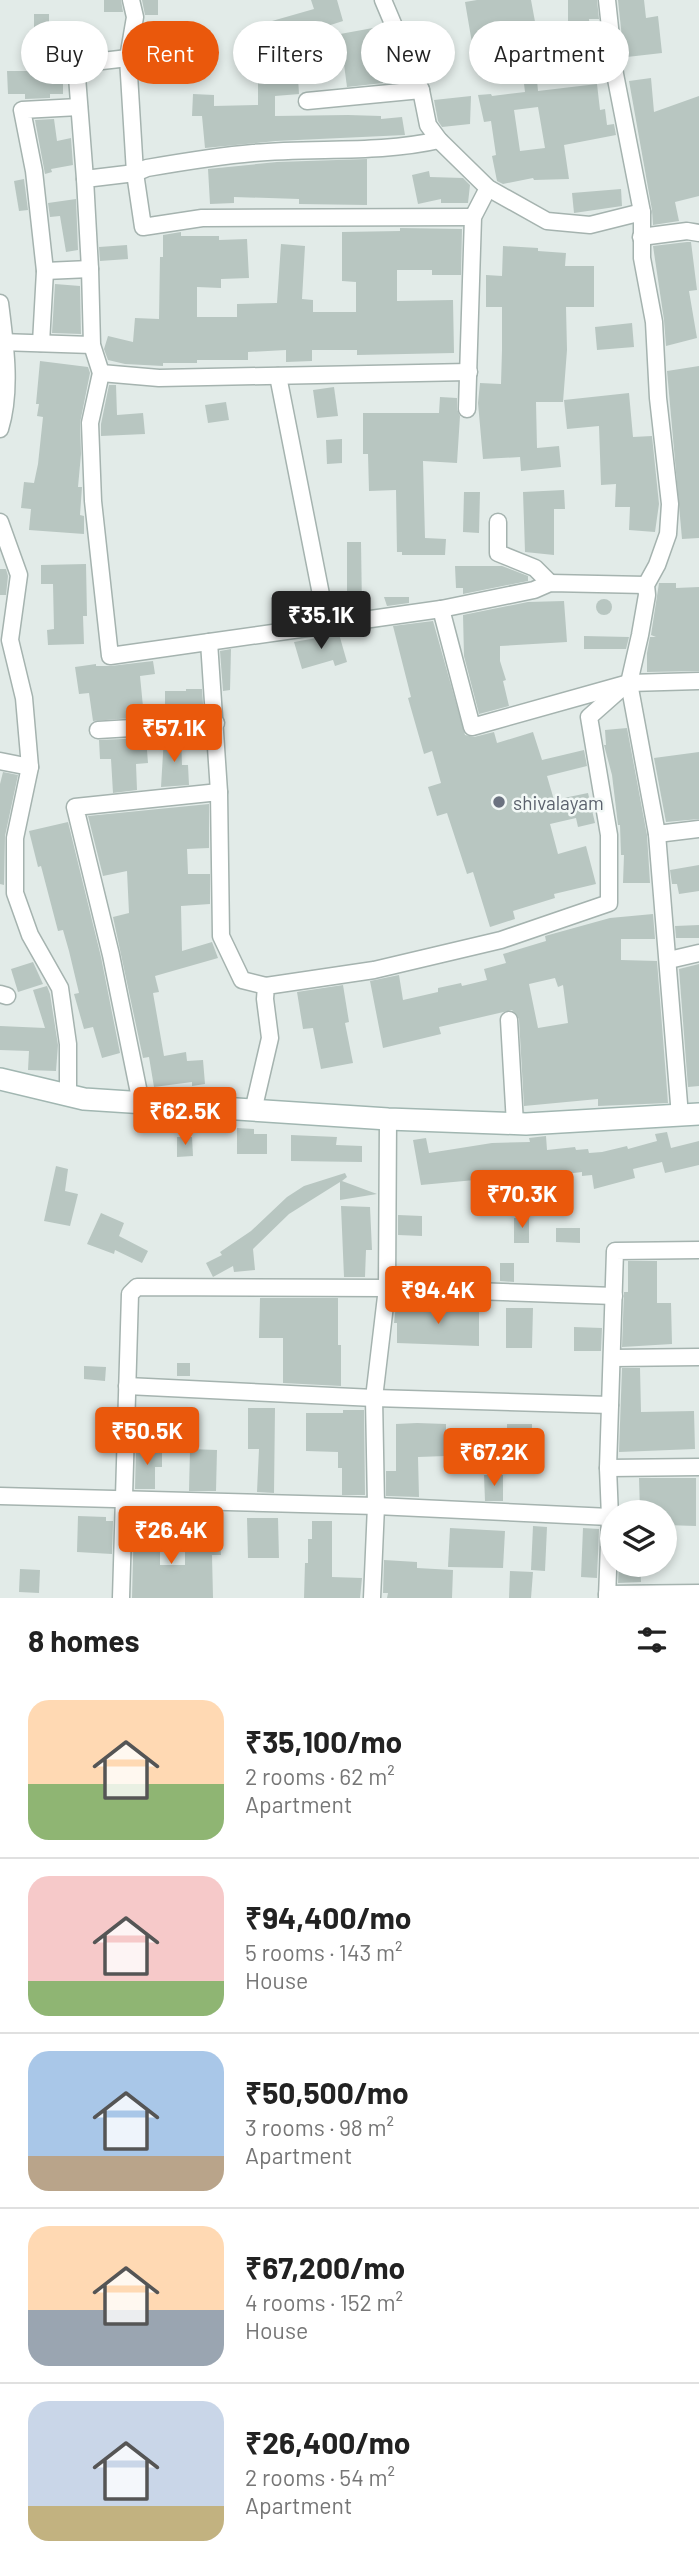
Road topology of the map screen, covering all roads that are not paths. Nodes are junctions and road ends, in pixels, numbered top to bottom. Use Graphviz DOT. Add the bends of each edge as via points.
graph roads {
  1 [pos="131,0"];
  2 [pos="383,0"];
  3 [pos="607,0"];
  4 [pos="134,21"];
  5 [pos="122,59"];
  6 [pos="130,84"];
  7 [pos="421,90"];
  8 [pos="307,101"];
  9 [pos="79,107"];
  10 [pos="439,140"];
  11 [pos="135,173"];
  12 [pos="85,180"];
  13 [pos="488,188"];
  14 [pos="642,212"];
  15 [pos="472,217"];
  16 [pos="699,233"];
  17 [pos="641,237"];
  18 [pos="90,270"];
  19 [pos="45,271"];
  20 [pos="0,303"];
  21 [pos="2,342"];
  22 [pos="41,343"];
  23 [pos="92,345"];
  24 [pos="469,372"];
  25 [pos="102,373"];
  26 [pos="278,376"];
  27 [pos="467,409"];
  28 [pos="0,429"];
  29 [pos="0,522"];
  30 [pos="498,522"];
  31 [pos="550,583"];
  32 [pos="646,585"];
  33 [pos="441,609"];
  34 [pos="327,625"];
  35 [pos="209,642"];
  36 [pos="699,681"];
  37 [pos="629,682"];
  38 [pos="216,723"];
  39 [pos="99,730"];
  40 [pos="0,761"];
  41 [pos="30,767"];
  42 [pos="219,792"];
  43 [pos="699,829"];
  44 [pos="657,834"];
  45 [pos="8,837"];
  46 [pos="699,953"];
  47 [pos="668,960"];
  48 [pos="266,986"];
  49 [pos="509,1020"];
  50 [pos="0,1079"];
  51 [pos="68,1095"];
  52 [pos="141,1103"];
  53 [pos="253,1111"];
  54 [pos="690,1115"];
  55 [pos="388,1119"];
  56 [pos="515,1124"];
  57 [pos="699,1250"];
  58 [pos="387,1288"];
  59 [pos="614,1296"];
  60 [pos="699,1357"];
  61 [pos="612,1358"];
  62 [pos="127,1386"];
  63 [pos="374,1398"];
  64 [pos="610,1405"];
  65 [pos="608,1468"];
  66 [pos="699,1468"];
  67 [pos="0,1496"];
  68 [pos="123,1499"];
  69 [pos="609,1500"];
  70 [pos="376,1506"];
  71 [pos="600,1517"];
  72 [pos="608,1577"];
  73 [pos="699,1593"];
  74 [pos="607,1596"];
  75 [pos="121,1598"];
  76 [pos="372,1598"];
  1 -- 4 [label="street"];
  2 -- 7 [label="street"];
  3 -- 14 [label="street" via="615,74"];
  5 -- 9 [label="street" via="76,64"];
  6 -- 11 [label="street"];
  7 -- 8 [label="street"];
  7 -- 10 [label="street" via="428,125"];
  9 -- 12 [label="street"];
  9 -- 19 [label="street" via="22,110"];
  10 -- 11 [label="street" via="369,149 253,152"];
  10 -- 13 [label="street"];
  11 -- 12 [label="street"];
  11 -- 15 [label="street" via="143,227 202,218"];
  12 -- 18 [label="street"];
  13 -- 14 [label="street" via="547,221 590,225"];
  13 -- 15 [label="street"];
  14 -- 17 [label="street"];
  15 -- 24 [label="street"];
  16 -- 17 [label="street"];
  17 -- 32 [label="street" via="654,322 670,504 668,534"];
  18 -- 19 [label="street"];
  18 -- 23 [label="street"];
  19 -- 22 [label="street"];
  20 -- 21 [label="street"];
  21 -- 22 [label="street"];
  21 -- 28 [label="street" via="5,412"];
  22 -- 23 [label="street"];
  23 -- 25 [label="street"];
  24 -- 26 [label="street"];
  24 -- 27 [label="street"];
  25 -- 26 [label="street"];
  25 -- 35 [label="street" via="90,423 93,501 110,656"];
  26 -- 34 [label="street"];
  29 -- 41 [label="street" via="19,575 10,640 24,698"];
  30 -- 31 [label="street" via="498,552 535,568"];
  31 -- 32 [label="street"];
  31 -- 33 [label="street"];
  32 -- 37 [label="street"];
  33 -- 34 [label="street"];
  33 -- 37 [label="street" via="472,727"];
  34 -- 35 [label="street"];
  35 -- 38 [label="street"];
  36 -- 37 [label="street"];
  37 -- 44 [label="street"];
  37 -- 48 [label="street" via="589,717 609,835 609,902 501,940 374,970"];
  38 -- 39 [label="street"];
  38 -- 42 [label="street"];
  40 -- 41 [label="street"];
  41 -- 45 [label="street"];
  42 -- 48 [label="street" via="221,936 242,980"];
  42 -- 52 [label="street" via="75,807"];
  43 -- 44 [label="street"];
  44 -- 47 [label="street"];
  45 -- 51 [label="street" via="15,893 30,935 60,988 68,1044"];
  46 -- 47 [label="street"];
  47 -- 54 [label="street"];
  48 -- 53 [label="street" via="270,1038"];
  49 -- 56 [label="street"];
  50 -- 51 [label="main road"];
  51 -- 52 [label="main road"];
  52 -- 53 [label="main road"];
  53 -- 55 [label="main road"];
  54 -- 56 [label="main road"];
  55 -- 56 [label="main road"];
  55 -- 58 [label="street"];
  57 -- 59 [label="street" via="615,1251"];
  58 -- 59 [label="street"];
  58 -- 62 [label="street" via="137,1287 130,1294"];
  58 -- 63 [label="street"];
  59 -- 61 [label="street"];
  60 -- 61 [label="street"];
  61 -- 64 [label="street"];
  62 -- 63 [label="street"];
  62 -- 68 [label="street"];
  63 -- 64 [label="street"];
  63 -- 70 [label="street"];
  64 -- 65 [label="street"];
  65 -- 66 [label="street"];
  65 -- 69 [label="street"];
  67 -- 68 [label="street"];
  68 -- 70 [label="street"];
  68 -- 75 [label="street"];
  70 -- 71 [label="street"];
  70 -- 76 [label="street"];
  72 -- 74 [label="street"];
  73 -- 74 [label="street"];
}
